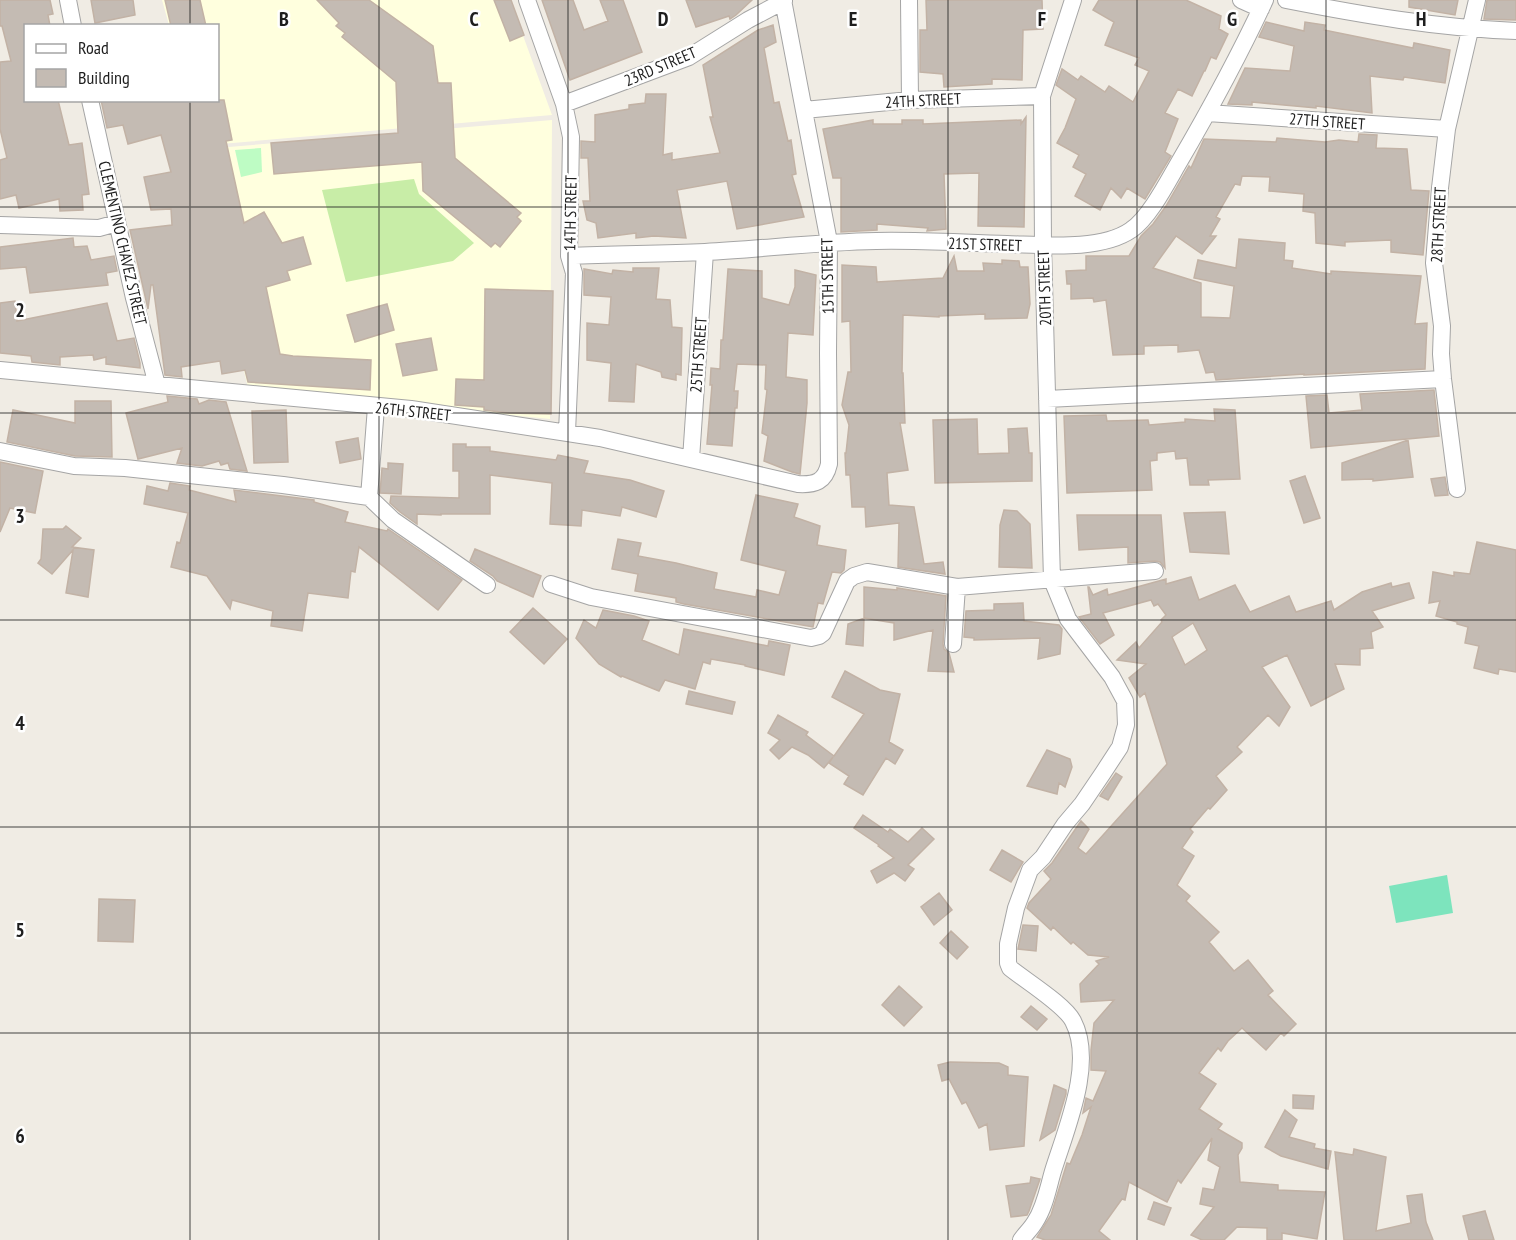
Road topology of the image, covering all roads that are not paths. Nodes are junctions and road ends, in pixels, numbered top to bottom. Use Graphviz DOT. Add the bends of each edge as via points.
graph roads {
  1 [pos="68,0"];
  2 [pos="527,0"];
  3 [pos="909,0"];
  4 [pos="1073,0"];
  5 [pos="1241,0"];
  6 [pos="1286,0"];
  7 [pos="1477,0"];
  8 [pos="783,1"];
  9 [pos="1263,4"];
  10 [pos="74,24"];
  11 [pos="1471,29"];
  12 [pos="1516,31"];
  13 [pos="1042,96"];
  14 [pos="910,100"];
  15 [pos="90,102"];
  16 [pos="564,104"];
  17 [pos="804,110"];
  18 [pos="1208,113"];
  19 [pos="1447,129"];
  20 [pos="117,223"];
  21 [pos="0,225"];
  22 [pos="829,242"];
  23 [pos="1043,245"];
  24 [pos="705,252"];
  25 [pos="569,256"];
  26 [pos="0,370"];
  27 [pos="1443,379"];
  28 [pos="157,386"];
  29 [pos="1047,399"];
  30 [pos="376,407"];
  31 [pos="567,432"];
  32 [pos="0,451"];
  33 [pos="691,459"];
  34 [pos="820,480"];
  35 [pos="1457,489"];
  36 [pos="369,497"];
  37 [pos="1155,571"];
  38 [pos="1052,580"];
  39 [pos="550,584"];
  40 [pos="487,585"];
  41 [pos="957,587"];
  42 [pos="953,644"];
  43 [pos="1021,1240"];
  1 -- 10 [label="street"];
  2 -- 16 [label="street, 14TH STREET"];
  3 -- 14 [label="street"];
  4 -- 13 [label="street, 20TH STREET"];
  5 -- 9 [label="street"];
  6 -- 11 [label="street" via="1353,14"];
  7 -- 11 [label="street, 28TH STREET"];
  8 -- 16 [label="street, 23RD STREET" via="689,57"];
  8 -- 17 [label="street, 15TH STREET"];
  9 -- 18 [label="street, 21ST STREET"];
  11 -- 12 [label="street"];
  11 -- 19 [label="street, 28TH STREET"];
  13 -- 14 [label="street, 24TH STREET"];
  13 -- 23 [label="street, 20TH STREET"];
  14 -- 17 [label="street, 24TH STREET"];
  15 -- 20 [label="street, CLEMENTINO CHAVEZ STREET"];
  16 -- 25 [label="street, 14TH STREET" via="571,137"];
  17 -- 22 [label="street, 15TH STREET"];
  18 -- 19 [label="street, 27TH STREET"];
  18 -- 23 [label="street, 21ST STREET" via="1167,184 1133,230 1106,242"];
  19 -- 27 [label="street, 28TH STREET" via="1434,263 1442,326"];
  20 -- 21 [label="street" via="99,228"];
  20 -- 28 [label="street, CLEMENTINO CHAVEZ STREET"];
  22 -- 23 [label="street, 21ST STREET"];
  22 -- 24 [label="street, 21ST STREET"];
  22 -- 34 [label="street, 15TH STREET" via="829,464"];
  23 -- 29 [label="street, 20TH STREET"];
  24 -- 25 [label="street, 21ST STREET"];
  24 -- 33 [label="street, 25TH STREET"];
  25 -- 31 [label="street, 14TH STREET" via="573,273"];
  26 -- 28 [label="street, 26TH STREET"];
  27 -- 29 [label="street"];
  27 -- 35 [label="street, 28TH STREET"];
  28 -- 30 [label="street, 26TH STREET"];
  29 -- 38 [label="street, 20TH STREET"];
  30 -- 31 [label="street, 26TH STREET"];
  30 -- 36 [label="street"];
  31 -- 33 [label="street, 26TH STREET"];
  32 -- 36 [label="street" via="74,466 125,468"];
  33 -- 34 [label="street, 26TH STREET" via="798,484"];
  36 -- 40 [label="street" via="393,520"];
  37 -- 38 [label="street"];
  38 -- 41 [label="street"];
  38 -- 43 [label="street" via="1074,629 1112,677 1125,701 1126,725 1120,747 1103,773 1030,870 1008,944 1010,968 1072,1018 1081,1052 1078,1093 1044,1203"];
  39 -- 41 [label="street" via="591,597 811,638 823,633 847,581 860,574"];
  41 -- 42 [label="street"];
}
